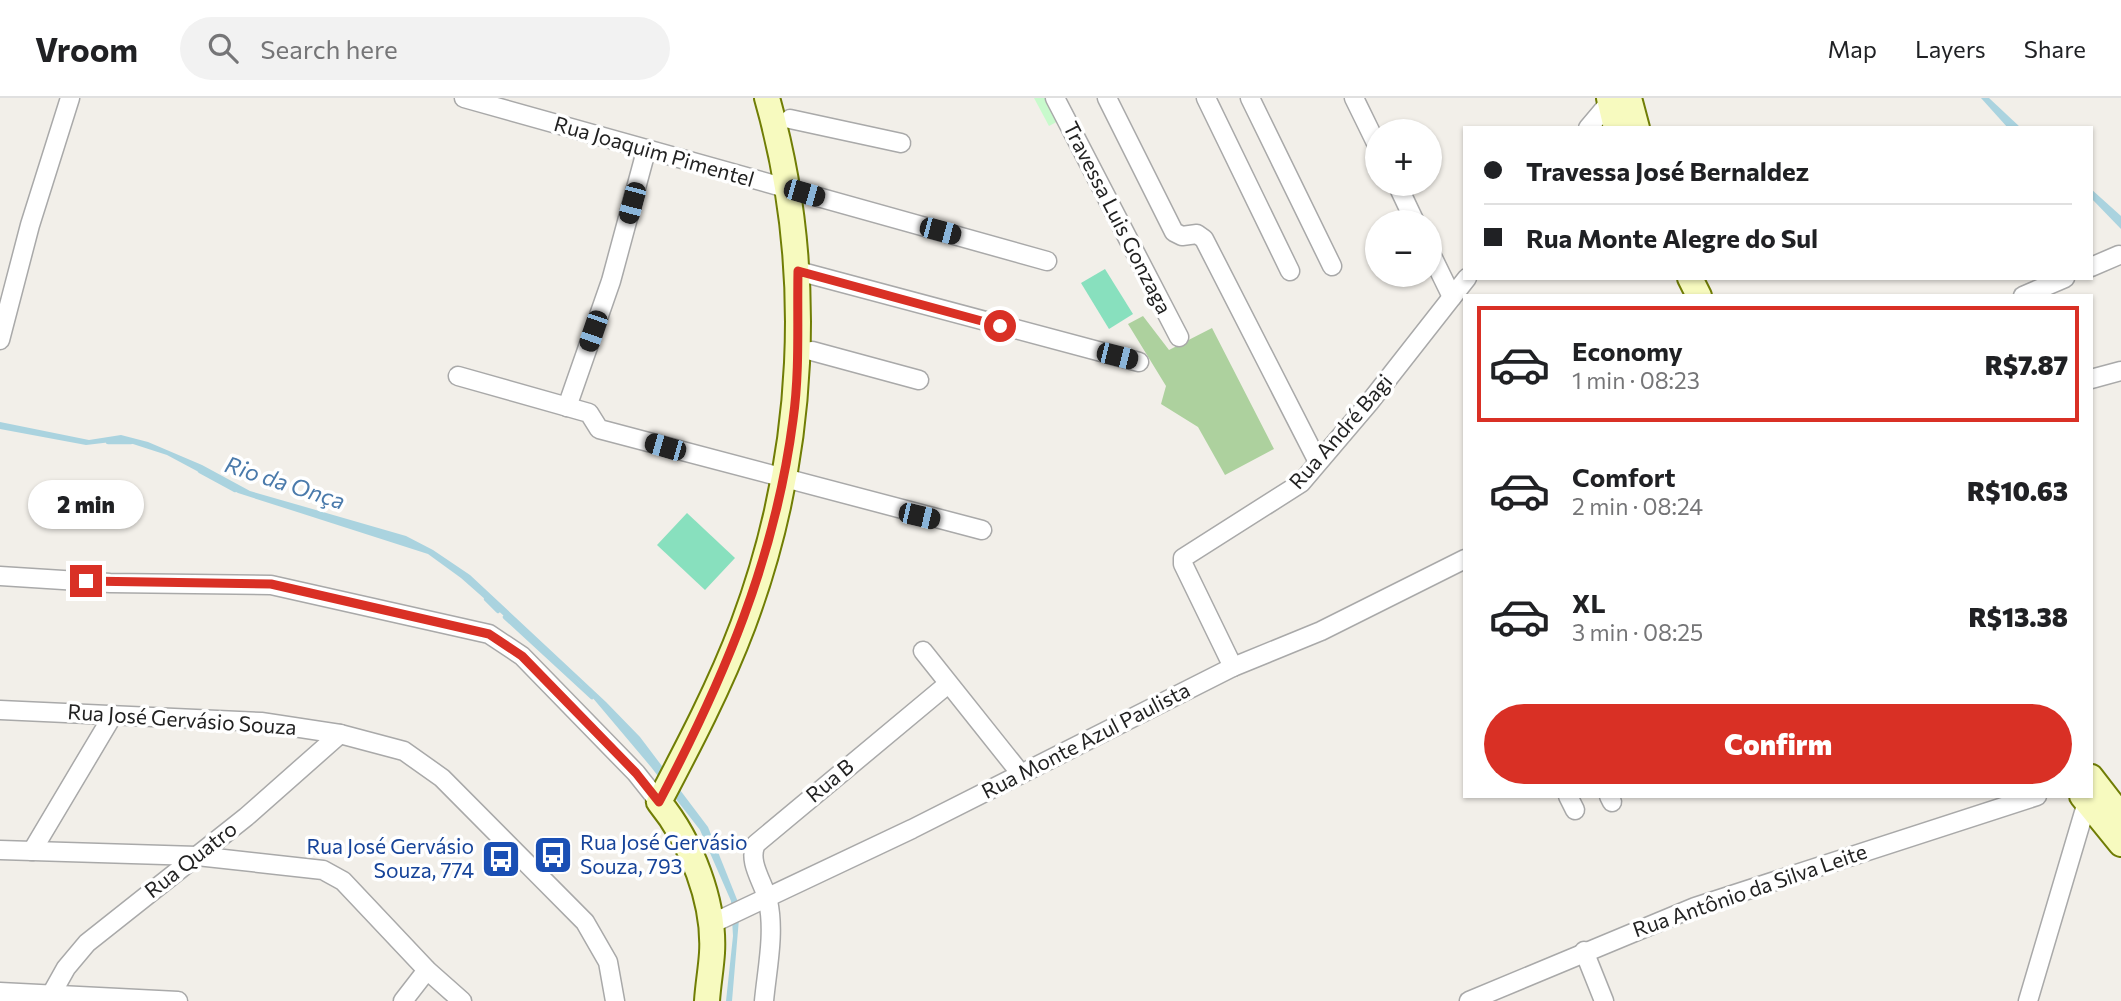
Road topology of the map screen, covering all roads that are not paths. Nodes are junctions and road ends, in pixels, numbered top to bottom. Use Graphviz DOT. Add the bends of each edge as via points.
graph roads {
  1 [pos="70,98"];
  2 [pos="464,98"];
  3 [pos="767,98"];
  4 [pos="1055,98"];
  5 [pos="1107,98"];
  6 [pos="1206,98"];
  7 [pos="1250,98"];
  8 [pos="1354,98"];
  9 [pos="1615,99"];
  10 [pos="787,108"];
  11 [pos="1365,120"];
  12 [pos="1590,126"];
  13 [pos="1616,126"];
  14 [pos="1635,126"];
  15 [pos="901,143"];
  16 [pos="646,150"];
  17 [pos="797,191"];
  18 [pos="2119,255"];
  19 [pos="1047,261"];
  20 [pos="1332,265"];
  21 [pos="2093,266"];
  22 [pos="1290,271"];
  23 [pos="8,272"];
  24 [pos="805,273"];
  25 [pos="1442,277"];
  26 [pos="1465,280"];
  27 [pos="2060,280"];
  28 [pos="2029,294"];
  29 [pos="1452,297"];
  30 [pos="1179,337"];
  31 [pos="0,340"];
  32 [pos="812,351"];
  33 [pos="1139,362"];
  34 [pos="2121,371"];
  35 [pos="458,376"];
  36 [pos="2093,378"];
  37 [pos="919,380"];
  38 [pos="567,407"];
  39 [pos="1317,460"];
  40 [pos="790,481"];
  41 [pos="982,530"];
  42 [pos="1463,560"];
  43 [pos="0,576"];
  44 [pos="923,651"];
  45 [pos="1233,667"];
  46 [pos="948,684"];
  47 [pos="0,710"];
  48 [pos="113,715"];
  49 [pos="340,734"];
  50 [pos="1021,774"];
  51 [pos="2093,793"];
  52 [pos="2093,796"];
  53 [pos="2031,798"];
  54 [pos="2088,798"];
  55 [pos="664,809"];
  56 [pos="2121,816"];
  57 [pos="2121,844"];
  58 [pos="0,850"];
  59 [pos="32,851"];
  60 [pos="197,856"];
  61 [pos="764,900"];
  62 [pos="718,922"];
  63 [pos="1584,951"];
  64 [pos="427,970"];
  65 [pos="0,992"];
  66 [pos="52,993"];
  67 [pos="17,997"];
  68 [pos="178,1001"];
  69 [pos="403,1001"];
  70 [pos="462,1001"];
  71 [pos="615,1001"];
  72 [pos="707,1001"];
  73 [pos="764,1001"];
  74 [pos="1469,1001"];
  75 [pos="1604,1001"];
  76 [pos="2028,1001"];
  1 -- 23 [label="street"];
  2 -- 16 [label="street, Rua Joaquim Pimentel"];
  3 -- 17 [label="street"];
  4 -- 30 [label="street, Travessa Luis Gonzaga"];
  5 -- 39 [label="street" via="1174,232 1204,239"];
  6 -- 22 [label="street"];
  7 -- 20 [label="street"];
  8 -- 11 [label="street"];
  9 -- 12 [label="street"];
  9 -- 13 [label="street"];
  9 -- 14 [label="street"];
  10 -- 15 [label="street"];
  10 -- 17 [label="street"];
  16 -- 17 [label="street, Rua Joaquim Pimentel"];
  16 -- 38 [label="street" via="611,281"];
  17 -- 19 [label="street, Rua Joaquim Pimentel"];
  17 -- 24 [label="street"];
  18 -- 21 [label="street"];
  23 -- 31 [label="street"];
  24 -- 32 [label="street"];
  24 -- 33 [label="street"];
  24 -- 40 [label="street"];
  25 -- 29 [label="street"];
  26 -- 29 [label="street, Rua André Bagi"];
  27 -- 28 [label="street"];
  29 -- 39 [label="street, Rua André Bagi" via="1369,403"];
  32 -- 37 [label="street"];
  32 -- 40 [label="street" via="807,425"];
  34 -- 36 [label="street"];
  35 -- 38 [label="street"];
  38 -- 40 [label="street" via="589,413 600,429"];
  39 -- 45 [label="street, Rua André Bagi" via="1293,491 1183,558"];
  40 -- 41 [label="street"];
  40 -- 55 [label="street" via="781,555 753,640 731,694"];
  42 -- 45 [label="street, Rua Monte Azul Paulista" via="1321,631"];
  43 -- 55 [label="street" via="110,583 271,584 476,629 522,656 636,773"];
  44 -- 46 [label="street"];
  45 -- 50 [label="street, Rua Monte Azul Paulista"];
  46 -- 50 [label="street"];
  46 -- 61 [label="street, Rua B" via="756,844 753,858"];
  47 -- 48 [label="street, Rua José Gervásio Souza"];
  48 -- 49 [label="street, Rua José Gervásio Souza" via="261,722"];
  48 -- 59 [label="street"];
  49 -- 60 [label="street, Rua Quatro"];
  49 -- 71 [label="street, Rua José Gervásio Souza" via="404,751 442,778 585,922 608,962"];
  50 -- 61 [label="street, Rua Monte Azul Paulista"];
  51 -- 56 [label="street"];
  52 -- 57 [label="street"];
  53 -- 63 [label="street, Rua Antônio da Silva Leite" via="1695,907"];
  54 -- 76 [label="street"];
  55 -- 62 [label="street"];
  58 -- 59 [label="street"];
  59 -- 60 [label="street"];
  60 -- 64 [label="street" via="312,868 334,875"];
  60 -- 66 [label="street, Rua Quatro" via="87,943"];
  61 -- 62 [label="street, Rua Monte Azul Paulista"];
  61 -- 73 [label="street, Rua B" via="770,921"];
  62 -- 72 [label="street"];
  63 -- 74 [label="street, Rua Antônio da Silva Leite"];
  63 -- 75 [label="street"];
  64 -- 69 [label="street"];
  64 -- 70 [label="street"];
  65 -- 67 [label="street"];
  66 -- 67 [label="street"];
  66 -- 68 [label="street"];
}
